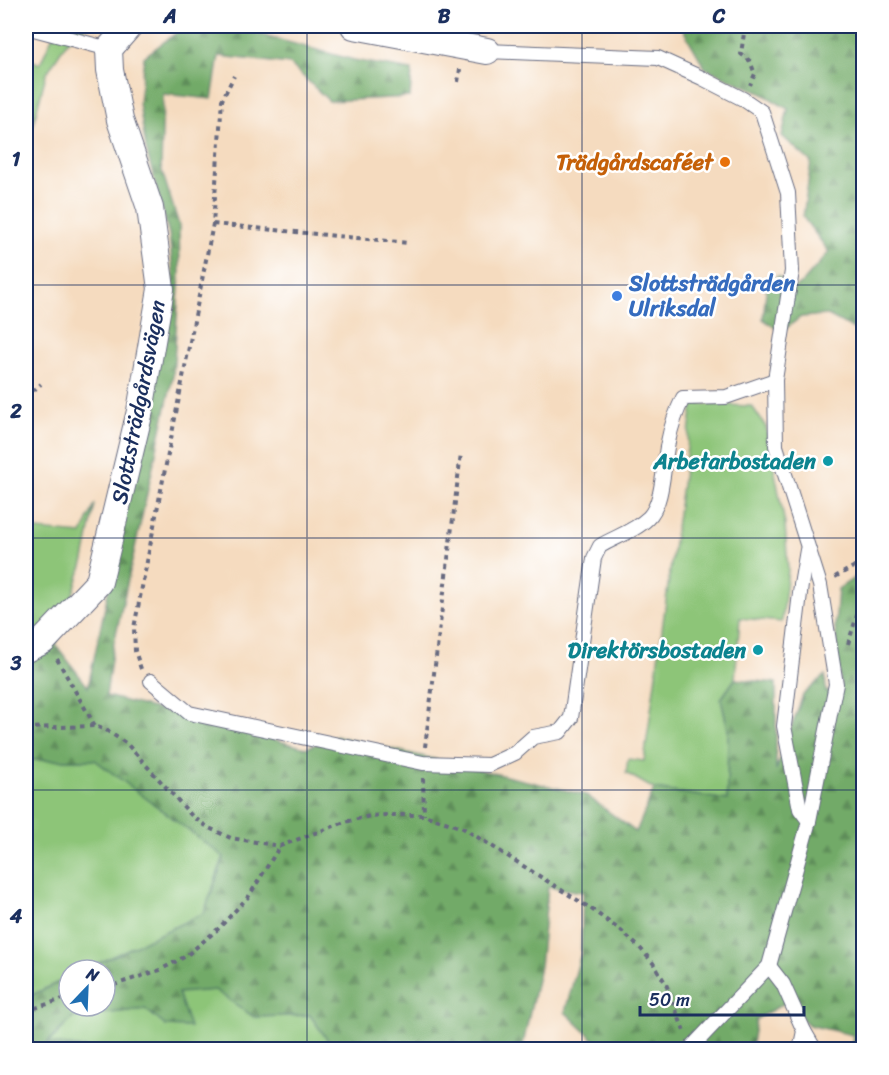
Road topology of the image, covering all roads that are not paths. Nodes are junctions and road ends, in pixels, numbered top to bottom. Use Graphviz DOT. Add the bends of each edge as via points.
graph roads {
  1 [pos="129,26"];
  2 [pos="354,26"];
  3 [pos="26,27"];
  4 [pos="109,48"];
  5 [pos="487,51"];
  6 [pos="775,380"];
  7 [pos="808,546"];
  8 [pos="34,645"];
  9 [pos="151,681"];
  10 [pos="809,821"];
  11 [pos="769,966"];
  12 [pos="804,1031"];
  13 [pos="687,1043"];
  14 [pos="800,1050"];
  15 [pos="815,1050"];
  1 -- 4 [label="street"];
  2 -- 5 [label="street"];
  3 -- 4 [label="lane"];
  4 -- 8 [label="street, Slottsträdgårdsvägen" via="120,120 150,208 161,289 140,411 99,582"];
  5 -- 6 [label="lane" via="658,58 762,112 788,192 792,271"];
  6 -- 7 [label="lane" via="776,446"];
  6 -- 9 [label="lane" via="726,397 683,398 667,443 662,486 650,516 600,546 594,558 571,718 560,732 533,738 515,753 489,765 423,763 189,713"];
  7 -- 10 [label="lane" via="820,585 836,684"];
  7 -- 10 [label="lane" via="784,726 800,809"];
  10 -- 11 [label="lane"];
  11 -- 12 [label="lane" via="783,984"];
  11 -- 13 [label="lane"];
  12 -- 14 [label="lane"];
  12 -- 15 [label="lane"];
}
